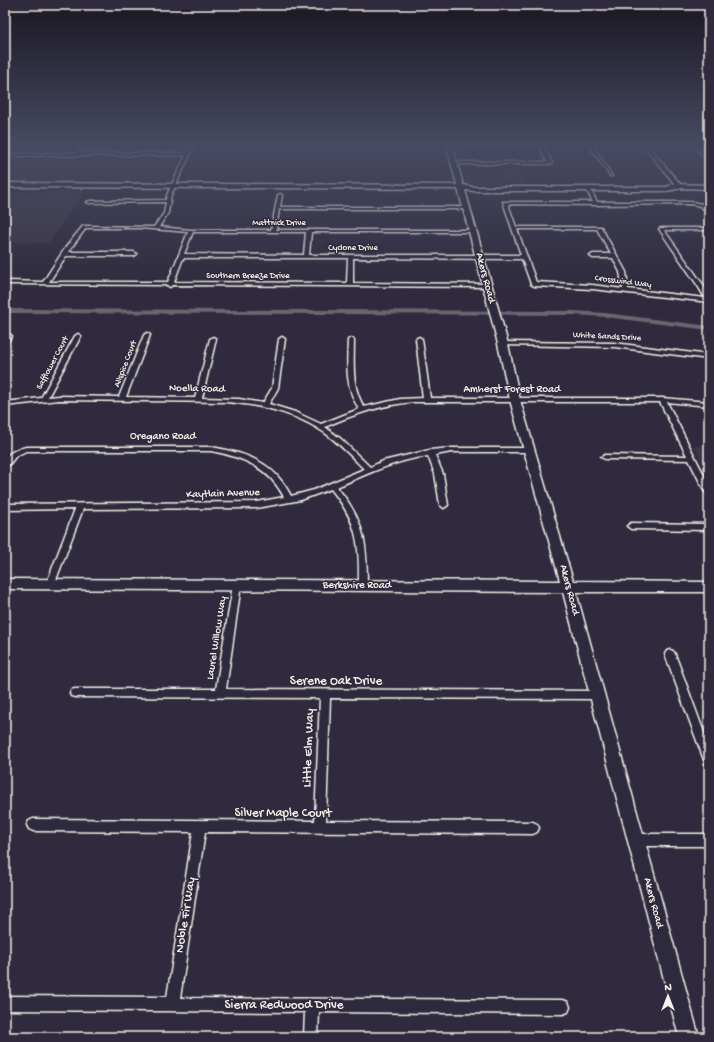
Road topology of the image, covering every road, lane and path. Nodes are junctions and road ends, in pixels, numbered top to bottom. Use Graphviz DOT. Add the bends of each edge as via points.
graph roads {
  1 [pos="171,193"];
  2 [pos="462,193"];
  3 [pos="590,193"];
  4 [pos="280,196"];
  5 [pos="168,201"];
  6 [pos="89,202"];
  7 [pos="596,204"];
  8 [pos="278,208"];
  9 [pos="466,208"];
  10 [pos="709,212"];
  11 [pos="155,228"];
  12 [pos="514,228"];
  13 [pos="709,229"];
  14 [pos="190,231"];
  15 [pos="273,231"];
  16 [pos="309,231"];
  17 [pos="473,231"];
  18 [pos="64,254"];
  19 [pos="134,254"];
  20 [pos="181,256"];
  21 [pos="306,256"];
  22 [pos="351,256"];
  23 [pos="593,256"];
  24 [pos="614,256"];
  25 [pos="480,257"];
  26 [pos="524,257"];
  27 [pos="8,283"];
  28 [pos="45,283"];
  29 [pos="170,285"];
  30 [pos="350,285"];
  31 [pos="487,285"];
  32 [pos="626,291"];
  33 [pos="709,300"];
  34 [pos="147,335"];
  35 [pos="78,336"];
  36 [pos="213,339"];
  37 [pos="282,339"];
  38 [pos="419,339"];
  39 [pos="351,340"];
  40 [pos="503,344"];
  41 [pos="709,357"];
  42 [pos="122,398"];
  43 [pos="198,399"];
  44 [pos="44,400"];
  45 [pos="427,400"];
  46 [pos="515,400"];
  47 [pos="662,400"];
  48 [pos="5,404"];
  49 [pos="709,404"];
  50 [pos="265,406"];
  51 [pos="362,409"];
  52 [pos="320,427"];
  53 [pos="530,450"];
  54 [pos="430,452"];
  55 [pos="605,457"];
  56 [pos="692,458"];
  57 [pos="5,464"];
  58 [pos="369,470"];
  59 [pos="332,486"];
  60 [pos="709,492"];
  61 [pos="289,500"];
  62 [pos="444,505"];
  63 [pos="5,507"];
  64 [pos="80,507"];
  65 [pos="631,526"];
  66 [pos="709,527"];
  67 [pos="5,584"];
  68 [pos="50,585"];
  69 [pos="237,585"];
  70 [pos="363,586"];
  71 [pos="568,587"];
  72 [pos="709,587"];
  73 [pos="670,654"];
  74 [pos="75,693"];
  75 [pos="220,694"];
  76 [pos="325,694"];
  77 [pos="597,695"];
  78 [pos="709,760"];
  79 [pos="33,825"];
  80 [pos="200,826"];
  81 [pos="320,827"];
  82 [pos="533,828"];
  83 [pos="636,840"];
  84 [pos="709,840"];
  85 [pos="5,1004"];
  86 [pos="172,1005"];
  87 [pos="312,1005"];
  88 [pos="563,1007"];
  89 [pos="311,1037"];
  90 [pos="689,1037"];
  1 -- 5 [label="street"];
  2 -- 9 [label="street, Akers Road"];
  3 -- 7 [label="street"];
  4 -- 8 [label="street"];
  5 -- 6 [label="street"];
  5 -- 11 [label="street" via="166,214"];
  7 -- 10 [label="street" via="691,203 701,205"];
  7 -- 12 [label="street" via="505,203"];
  8 -- 9 [label="street"];
  8 -- 15 [label="street"];
  9 -- 17 [label="street, Akers Road"];
  11 -- 14 [label="street, Mattnick Drive"];
  11 -- 18 [label="street, Mattnick Drive" via="85,227"];
  12 -- 24 [label="street" via="599,228"];
  12 -- 26 [label="street"];
  13 -- 33 [label="street" via="661,228"];
  14 -- 15 [label="street, Mattnick Drive"];
  14 -- 20 [label="street"];
  15 -- 16 [label="street, Mattnick Drive"];
  16 -- 17 [label="street, Mattnick Drive"];
  16 -- 21 [label="street"];
  17 -- 25 [label="street, Akers Road"];
  18 -- 19 [label="street"];
  18 -- 28 [label="street"];
  20 -- 21 [label="street, Cyclone Drive"];
  20 -- 29 [label="street"];
  21 -- 22 [label="street, Cyclone Drive"];
  22 -- 25 [label="street, Cyclone Drive"];
  22 -- 30 [label="street"];
  23 -- 24 [label="street"];
  24 -- 32 [label="street" via="625,278"];
  25 -- 26 [label="street, Cyclone Drive"];
  25 -- 31 [label="street, Akers Road"];
  26 -- 32 [label="street, Crosswind Way" via="534,284"];
  27 -- 28 [label="street, Southern Breeze Drive"];
  28 -- 29 [label="street, Southern Breeze Drive"];
  29 -- 30 [label="street, Southern Breeze Drive"];
  30 -- 31 [label="street, Southern Breeze Drive"];
  31 -- 40 [label="street, Akers Road"];
  32 -- 33 [label="street, Crosswind Way"];
  34 -- 42 [label="street, Allspice Court"];
  35 -- 44 [label="street, Safflower Court"];
  36 -- 43 [label="street"];
  37 -- 50 [label="street" via="275,388"];
  38 -- 45 [label="street"];
  39 -- 51 [label="street" via="351,387"];
  40 -- 41 [label="street, White Sands Drive" via="614,345"];
  40 -- 46 [label="street, Akers Road"];
  42 -- 43 [label="street, Noella Road"];
  42 -- 44 [label="street, Noella Road"];
  43 -- 50 [label="street, Noella Road" via="239,401"];
  44 -- 48 [label="street, Noella Road"];
  45 -- 46 [label="street, Amherst Forest Road"];
  45 -- 51 [label="street, Amherst Forest Road"];
  46 -- 47 [label="street, Amherst Forest Road"];
  46 -- 53 [label="street, Akers Road"];
  47 -- 49 [label="street, Amherst Forest Road"];
  47 -- 56 [label="street"];
  50 -- 52 [label="street, Noella Road" via="296,415"];
  51 -- 52 [label="street, Amherst Forest Road"];
  52 -- 58 [label="street, Noella Road"];
  53 -- 54 [label="street, Kaytlain Avenue"];
  53 -- 71 [label="street, Akers Road"];
  54 -- 58 [label="street, Kaytlain Avenue" via="400,458"];
  54 -- 62 [label="street" via="439,474"];
  55 -- 56 [label="street"];
  56 -- 60 [label="street"];
  57 -- 61 [label="street, Oregano Road" via="17,451 31,448 199,448 224,451 247,458 268,470 282,484"];
  58 -- 59 [label="street, Kaytlain Avenue"];
  59 -- 61 [label="street, Kaytlain Avenue"];
  59 -- 70 [label="street" via="349,507 359,530 362,541"];
  61 -- 64 [label="street, Kaytlain Avenue" via="240,506"];
  63 -- 64 [label="street, Kaytlain Avenue"];
  64 -- 68 [label="street"];
  65 -- 66 [label="street"];
  67 -- 68 [label="street, Berkshire Road"];
  68 -- 69 [label="street, Berkshire Road"];
  69 -- 70 [label="street, Berkshire Road"];
  69 -- 75 [label="street, Laurel Willow Way"];
  70 -- 71 [label="street, Berkshire Road"];
  71 -- 72 [label="street, Berkshire Road"];
  71 -- 77 [label="street, Akers Road"];
  73 -- 78 [label="street"];
  74 -- 75 [label="street, Serene Oak Drive"];
  75 -- 76 [label="street, Serene Oak Drive"];
  76 -- 77 [label="street, Serene Oak Drive"];
  76 -- 81 [label="street, Little Elm Way"];
  77 -- 83 [label="street, Akers Road"];
  79 -- 80 [label="street, Silver Maple Court"];
  80 -- 81 [label="street, Silver Maple Court"];
  80 -- 86 [label="street, Noble Fir Way"];
  81 -- 82 [label="street, Silver Maple Court"];
  83 -- 84 [label="street"];
  83 -- 90 [label="street, Akers Road"];
  85 -- 86 [label="street, Sierra Redwood Drive"];
  86 -- 87 [label="street, Sierra Redwood Drive"];
  87 -- 88 [label="street, Sierra Redwood Drive"];
  87 -- 89 [label="street"];
}
